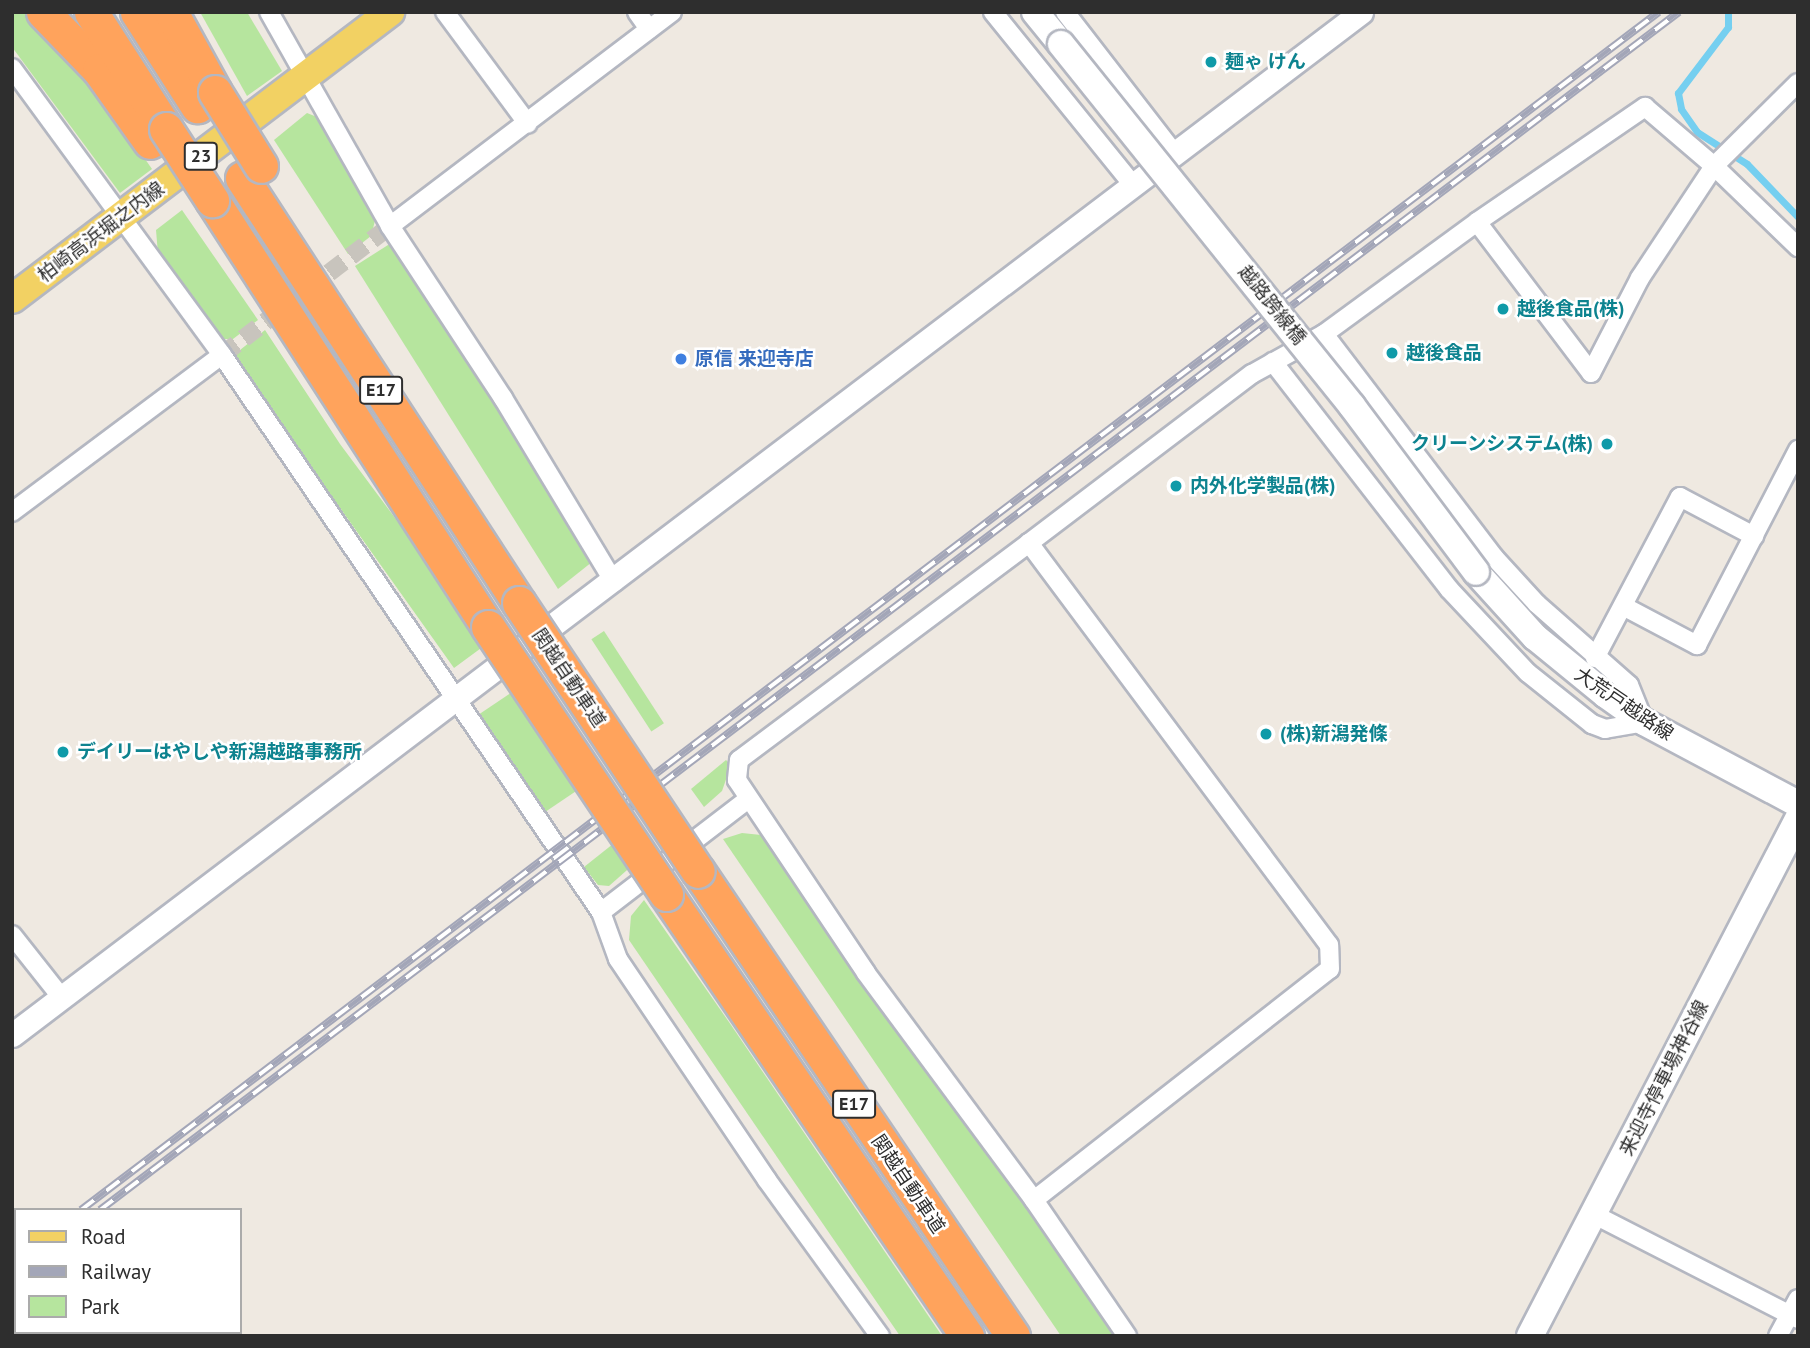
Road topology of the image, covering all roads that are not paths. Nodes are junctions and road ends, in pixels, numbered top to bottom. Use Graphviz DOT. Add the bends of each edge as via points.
graph roads {
  1 [pos="43,12"];
  2 [pos="91,12"];
  3 [pos="137,12"];
  4 [pos="171,12"];
  5 [pos="269,12"];
  6 [pos="390,12"];
  7 [pos="445,12"];
  8 [pos="637,12"];
  9 [pos="671,12"];
  10 [pos="993,12"];
  11 [pos="1035,12"];
  12 [pos="1065,12"];
  13 [pos="1361,12"];
  14 [pos="649,29"];
  15 [pos="12,68"];
  16 [pos="304,79"];
  17 [pos="1798,83"];
  18 [pos="206,99"];
  19 [pos="528,124"];
  20 [pos="158,135"];
  21 [pos="1174,153"];
  22 [pos="1714,166"];
  23 [pos="1133,185"];
  24 [pos="121,216"];
  25 [pos="1477,222"];
  26 [pos="390,226"];
  27 [pos="1798,247"];
  28 [pos="12,299"];
  29 [pos="1324,334"];
  30 [pos="222,355"];
  31 [pos="1273,362"];
  32 [pos="1798,450"];
  33 [pos="12,512"];
  34 [pos="1754,536"];
  35 [pos="1029,544"];
  36 [pos="1475,572"];
  37 [pos="614,582"];
  38 [pos="1623,606"];
  39 [pos="1595,658"];
  40 [pos="454,699"];
  41 [pos="1644,722"];
  42 [pos="748,799"];
  43 [pos="1798,804"];
  44 [pos="1798,819"];
  45 [pos="601,912"];
  46 [pos="12,935"];
  47 [pos="62,998"];
  48 [pos="12,1035"];
  49 [pos="1034,1200"];
  50 [pos="1593,1214"];
  51 [pos="1795,1311"];
  52 [pos="880,1336"];
  53 [pos="967,1336"];
  54 [pos="1013,1336"];
  55 [pos="1126,1336"];
  56 [pos="1530,1336"];
  57 [pos="1778,1336"];
  1 -- 20 [label="highway"];
  2 -- 20 [label="highway"];
  3 -- 18 [label="highway, 関越自動車道"];
  4 -- 18 [label="highway"];
  5 -- 16 [label="street"];
  6 -- 16 [label="main road, 柏崎高浜堀之内線 / 23"];
  7 -- 19 [label="street"];
  8 -- 14 [label="street"];
  9 -- 14 [label="street"];
  10 -- 23 [label="street"];
  11 -- 36 [label="main road, 越路跨線橋, bridge" via="1352,406"];
  12 -- 21 [label="street"];
  13 -- 21 [label="street"];
  14 -- 19 [label="street"];
  15 -- 24 [label="street"];
  16 -- 24 [label="main road, 柏崎高浜堀之内線 / 23"];
  16 -- 26 [label="street"];
  17 -- 22 [label="street"];
  18 -- 54 [label="highway, 関越自動車道 / E17, bridge" via="519,603"];
  19 -- 26 [label="street"];
  20 -- 53 [label="highway, 関越自動車道 / E17, bridge"];
  21 -- 23 [label="street"];
  22 -- 25 [label="street" via="1645,107"];
  22 -- 25 [label="street" via="1640,278 1591,373"];
  22 -- 27 [label="street"];
  23 -- 37 [label="street"];
  24 -- 28 [label="main road, 柏崎高浜堀之内線 / 23"];
  24 -- 30 [label="street"];
  25 -- 29 [label="street"];
  26 -- 37 [label="street" via="503,398"];
  29 -- 31 [label="street"];
  29 -- 39 [label="street" via="1494,557"];
  30 -- 33 [label="street"];
  30 -- 40 [label="street"];
  31 -- 35 [label="street"];
  31 -- 41 [label="street" via="1448,589 1528,673 1592,724 1605,729"];
  32 -- 34 [label="street"];
  34 -- 38 [label="street" via="1680,497"];
  34 -- 38 [label="street" via="1697,645"];
  35 -- 42 [label="street" via="739,760 737,780"];
  35 -- 49 [label="street" via="1329,946 1330,969"];
  36 -- 41 [label="main road, 大荒戸越路線" via="1535,637"];
  37 -- 40 [label="street"];
  38 -- 39 [label="street"];
  39 -- 41 [label="street" via="1629,685"];
  40 -- 45 [label="street"];
  40 -- 47 [label="street"];
  41 -- 43 [label="main road, 大荒戸越路線"];
  42 -- 45 [label="street"];
  42 -- 49 [label="street" via="866,973"];
  44 -- 50 [label="main road, 来迎寺停車場神谷線"];
  45 -- 52 [label="street" via="618,959 767,1180"];
  46 -- 47 [label="street"];
  47 -- 48 [label="street"];
  49 -- 55 [label="street"];
  50 -- 51 [label="street"];
  50 -- 56 [label="main road, 来迎寺停車場神谷線"];
  51 -- 57 [label="street"];
}
